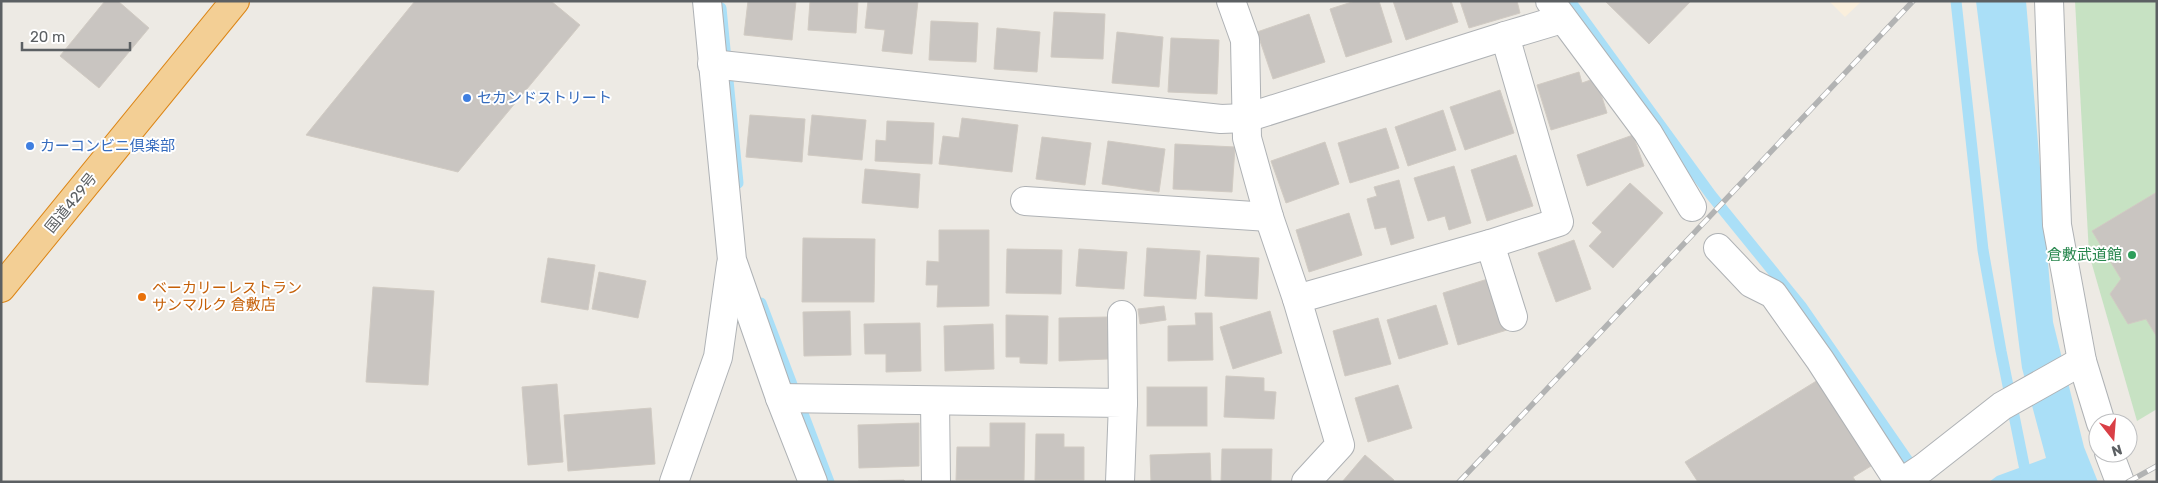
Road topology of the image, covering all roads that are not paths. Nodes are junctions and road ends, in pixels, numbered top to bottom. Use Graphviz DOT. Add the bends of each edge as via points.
graph roads {
  1 [pos="236,1"];
  2 [pos="707,1"];
  3 [pos="2049,1"];
  4 [pos="1227,2"];
  5 [pos="1556,10"];
  6 [pos="1505,36"];
  7 [pos="723,66"];
  8 [pos="1246,118"];
  9 [pos="1025,201"];
  10 [pos="1692,206"];
  11 [pos="1269,217"];
  12 [pos="1490,244"];
  13 [pos="1718,248"];
  14 [pos="732,260"];
  15 [pos="1,288"];
  16 [pos="1297,299"];
  17 [pos="1122,315"];
  18 [pos="1513,317"];
  19 [pos="2077,364"];
  20 [pos="792,398"];
  21 [pos="936,401"];
  22 [pos="1123,403"];
  23 [pos="2096,413"];
  24 [pos="1908,478"];
  25 [pos="674,482"];
  26 [pos="813,482"];
  27 [pos="936,482"];
  28 [pos="1120,482"];
  29 [pos="1306,482"];
  1 -- 15 [label="highway, 国道429号"];
  2 -- 7 [label="street"];
  3 -- 19 [label="street" via="2057,225"];
  4 -- 8 [label="street" via="1245,40"];
  5 -- 6 [label="street"];
  5 -- 10 [label="street" via="1648,133"];
  6 -- 8 [label="street"];
  6 -- 12 [label="street" via="1559,222"];
  7 -- 8 [label="street" via="1221,119"];
  7 -- 14 [label="street"];
  8 -- 11 [label="street" via="1247,138"];
  9 -- 11 [label="street"];
  11 -- 16 [label="street"];
  12 -- 16 [label="street"];
  12 -- 18 [label="street"];
  13 -- 24 [label="street" via="1752,283 1773,294"];
  14 -- 20 [label="street"];
  14 -- 25 [label="street" via="718,358"];
  16 -- 29 [label="street" via="1340,445"];
  17 -- 22 [label="street"];
  19 -- 23 [label="street"];
  19 -- 24 [label="street" via="2002,406"];
  20 -- 21 [label="street"];
  20 -- 26 [label="street"];
  21 -- 22 [label="street"];
  21 -- 27 [label="street"];
  22 -- 28 [label="street"];
}
